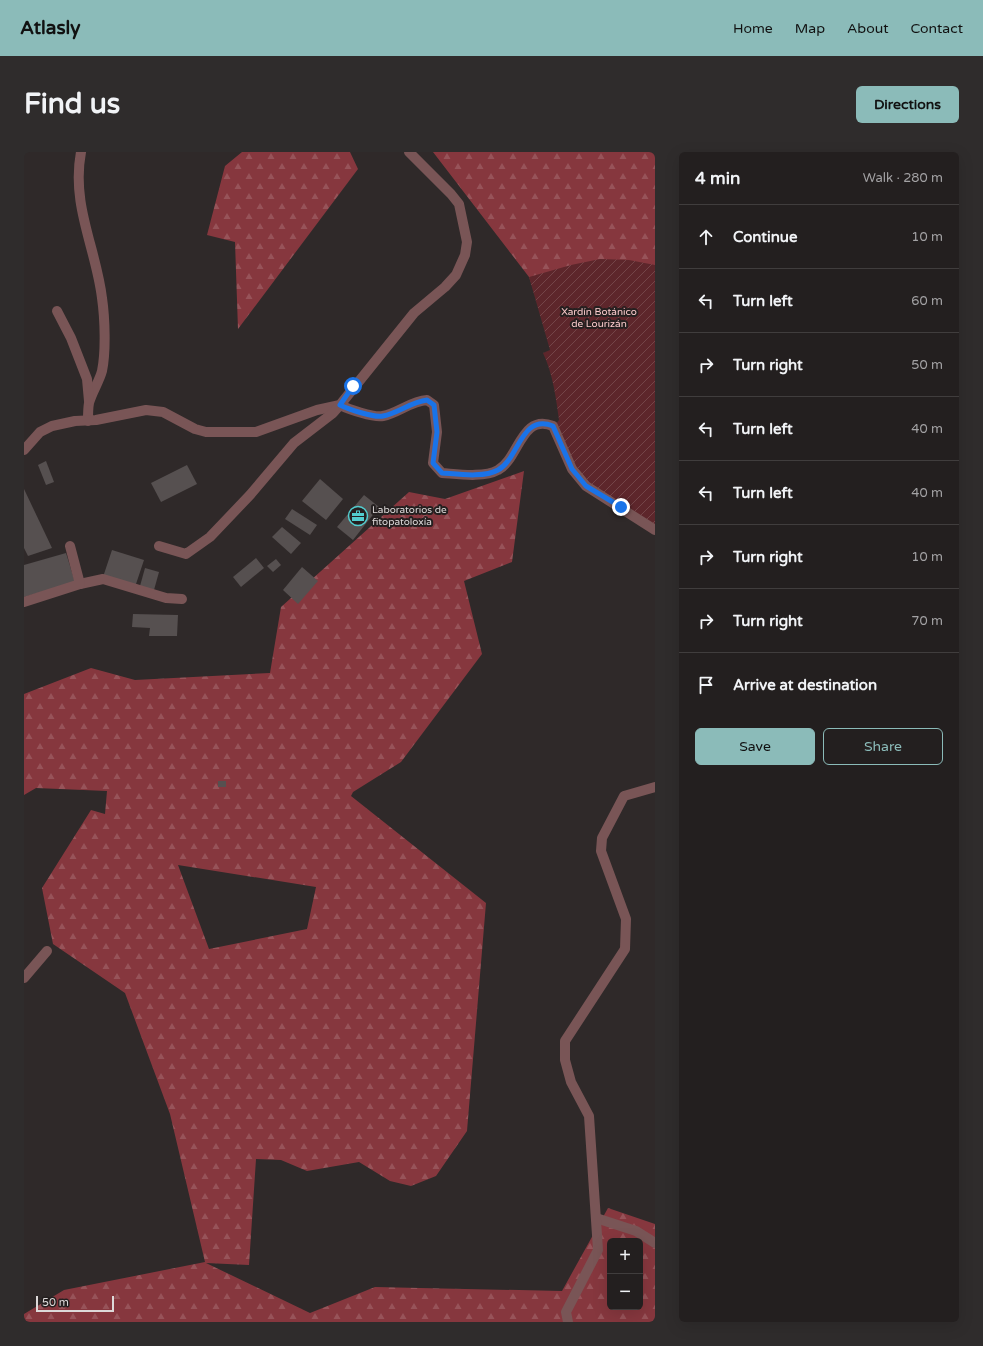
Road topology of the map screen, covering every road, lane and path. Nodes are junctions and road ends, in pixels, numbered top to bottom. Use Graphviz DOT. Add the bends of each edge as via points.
graph roads {
  1 [pos="80,152"];
  2 [pos="409,152"];
  3 [pos="57,311"];
  4 [pos="89,403"];
  5 [pos="340,405"];
  6 [pos="88,421"];
  7 [pos="24,450"];
  8 [pos="655,530"];
  9 [pos="70,546"];
  10 [pos="159,546"];
  11 [pos="80,584"];
  12 [pos="182,599"];
  13 [pos="24,602"];
  14 [pos="655,787"];
  15 [pos="47,951"];
  16 [pos="24,978"];
  17 [pos="596,1218"];
  18 [pos="655,1243"];
  19 [pos="568,1322"];
  1 -- 4 [label="street" via="78,184 81,212 98,277 103,320 104,361"];
  2 -- 5 [label="street" via="459,204 467,242 465,255 456,275 414,313"];
  3 -- 4 [label="street" via="87,379"];
  4 -- 6 [label="street"];
  5 -- 6 [label="street" via="317,410 256,432 206,432 190,427 163,412 146,410"];
  5 -- 8 [label="street" via="382,416 419,400 427,400 434,405 437,432 433,463 442,473 470,476 498,470 537,423 544,422 553,426 572,469 586,486"];
  5 -- 10 [label="street" via="294,443 210,537 186,554"];
  6 -- 7 [label="street" via="52,426 40,432"];
  9 -- 11 [label="street"];
  11 -- 12 [label="street" via="103,578 166,598"];
  11 -- 13 [label="street"];
  14 -- 17 [label="street" via="624,796 602,838 601,851 626,919 625,949 565,1041 565,1060 571,1082 588,1116"];
  15 -- 16 [label="street"];
  17 -- 18 [label="street" via="636,1231"];
  17 -- 19 [label="street" via="598,1250 566,1312"];
}
